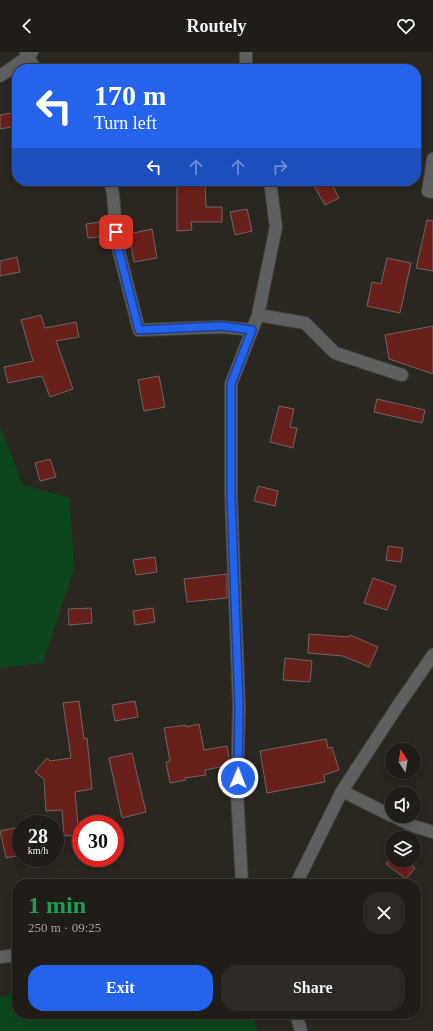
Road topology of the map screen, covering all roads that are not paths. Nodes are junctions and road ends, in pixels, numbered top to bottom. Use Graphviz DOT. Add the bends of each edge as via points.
graph roads {
  1 [pos="246,52"];
  2 [pos="29,53"];
  3 [pos="15,64"];
  4 [pos="33,64"];
  5 [pos="246,64"];
  6 [pos="12,66"];
  7 [pos="0,76"];
  8 [pos="433,159"];
  9 [pos="111,186"];
  10 [pos="271,186"];
  11 [pos="433,192"];
  12 [pos="258,315"];
  13 [pos="252,330"];
  14 [pos="402,375"];
  15 [pos="433,655"];
  16 [pos="342,791"];
  17 [pos="385,812"];
  18 [pos="407,823"];
  19 [pos="433,832"];
  20 [pos="242,879"];
  21 [pos="298,879"];
  22 [pos="12,955"];
  23 [pos="0,956"];
  24 [pos="297,1019"];
  25 [pos="301,1031"];
  1 -- 5 [label="street"];
  2 -- 3 [label="street"];
  2 -- 4 [label="street"];
  6 -- 7 [label="street"];
  8 -- 11 [label="street" via="428,191"];
  9 -- 13 [label="street" via="117,244 139,330 222,326"];
  10 -- 12 [label="street" via="276,227"];
  12 -- 13 [label="street"];
  12 -- 14 [label="street" via="305,323 335,353"];
  13 -- 20 [label="street" via="231,384 231,494 239,706 237,793"];
  15 -- 16 [label="street"];
  16 -- 17 [label="street"];
  16 -- 21 [label="street"];
  18 -- 19 [label="street"];
  22 -- 23 [label="street"];
  24 -- 25 [label="street"];
}
